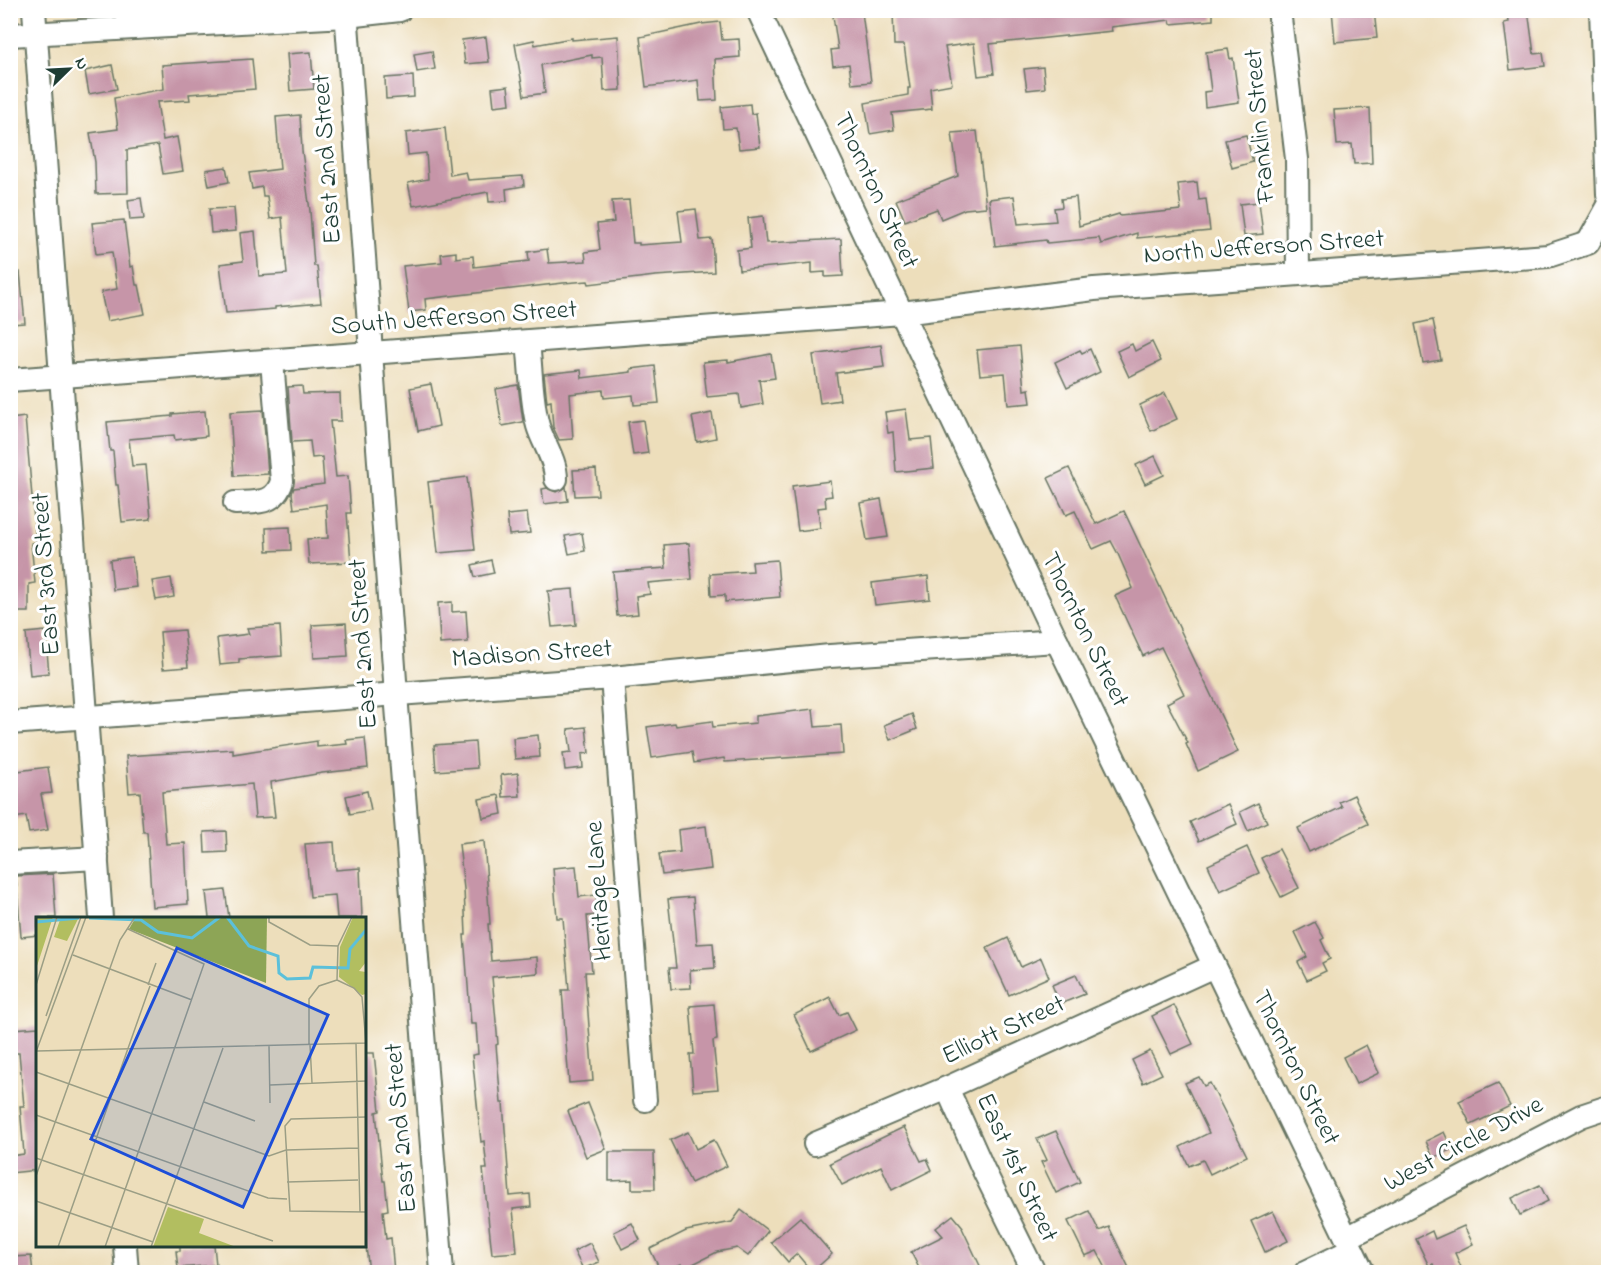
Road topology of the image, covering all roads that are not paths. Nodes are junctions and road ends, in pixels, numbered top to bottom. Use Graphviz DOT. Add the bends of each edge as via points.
graph roads {
  1 [pos="400,10"];
  2 [pos="758,10"];
  3 [pos="1279,10"];
  4 [pos="1601,10"];
  5 [pos="346,13"];
  6 [pos="35,22"];
  7 [pos="10,35"];
  8 [pos="1608,195"];
  9 [pos="1608,207"];
  10 [pos="1298,273"];
  11 [pos="902,314"];
  12 [pos="528,342"];
  13 [pos="371,354"];
  14 [pos="272,361"];
  15 [pos="60,376"];
  16 [pos="10,380"];
  17 [pos="556,479"];
  18 [pos="235,503"];
  19 [pos="1057,641"];
  20 [pos="612,678"];
  21 [pos="396,694"];
  22 [pos="87,717"];
  23 [pos="10,723"];
  24 [pos="97,858"];
  25 [pos="10,863"];
  26 [pos="101,917"];
  27 [pos="1214,966"];
  28 [pos="947,1088"];
  29 [pos="645,1100"];
  30 [pos="1608,1107"];
  31 [pos="815,1144"];
  32 [pos="1349,1244"];
  33 [pos="125,1247"];
  34 [pos="127,1272"];
  35 [pos="442,1272"];
  36 [pos="1034,1272"];
  37 [pos="1306,1272"];
  38 [pos="1363,1272"];
  1 -- 5 [label="street"];
  2 -- 11 [label="street, Thornton Street"];
  3 -- 10 [label="street, Franklin Street" via="1297,159"];
  4 -- 8 [label="street"];
  5 -- 6 [label="street"];
  5 -- 13 [label="street, East 2nd Street"];
  6 -- 7 [label="street"];
  6 -- 15 [label="street, East 3rd Street"];
  9 -- 10 [label="street, North Jefferson Street" via="1588,243 1548,256"];
  10 -- 11 [label="street, North Jefferson Street" via="1094,289"];
  11 -- 12 [label="street, South Jefferson Street"];
  11 -- 19 [label="street, Thornton Street"];
  12 -- 13 [label="street, South Jefferson Street"];
  12 -- 17 [label="street" via="538,424"];
  13 -- 14 [label="street, South Jefferson Street"];
  13 -- 21 [label="street, East 2nd Street"];
  14 -- 15 [label="street, South Jefferson Street"];
  14 -- 18 [label="street" via="282,481 271,499"];
  15 -- 16 [label="street, South Jefferson Street"];
  15 -- 22 [label="street, East 3rd Street"];
  19 -- 20 [label="street, Madison Street" via="830,656"];
  19 -- 27 [label="street, Thornton Street"];
  20 -- 21 [label="street, Madison Street"];
  20 -- 29 [label="street, Heritage Lane"];
  21 -- 22 [label="street, Madison Street"];
  21 -- 35 [label="street, East 2nd Street"];
  22 -- 23 [label="street, Madison Street"];
  22 -- 24 [label="street, East 3rd Street"];
  24 -- 25 [label="street"];
  24 -- 26 [label="street, East 3rd Street"];
  27 -- 28 [label="street, Elliott Street"];
  27 -- 32 [label="street, Thornton Street"];
  28 -- 31 [label="street, Elliott Street"];
  28 -- 36 [label="street, East 1st Street"];
  30 -- 32 [label="street, West Circle Drive" via="1581,1116"];
  32 -- 37 [label="street, West Circle Drive"];
  32 -- 38 [label="street, Thornton Street"];
  33 -- 34 [label="street"];
}
